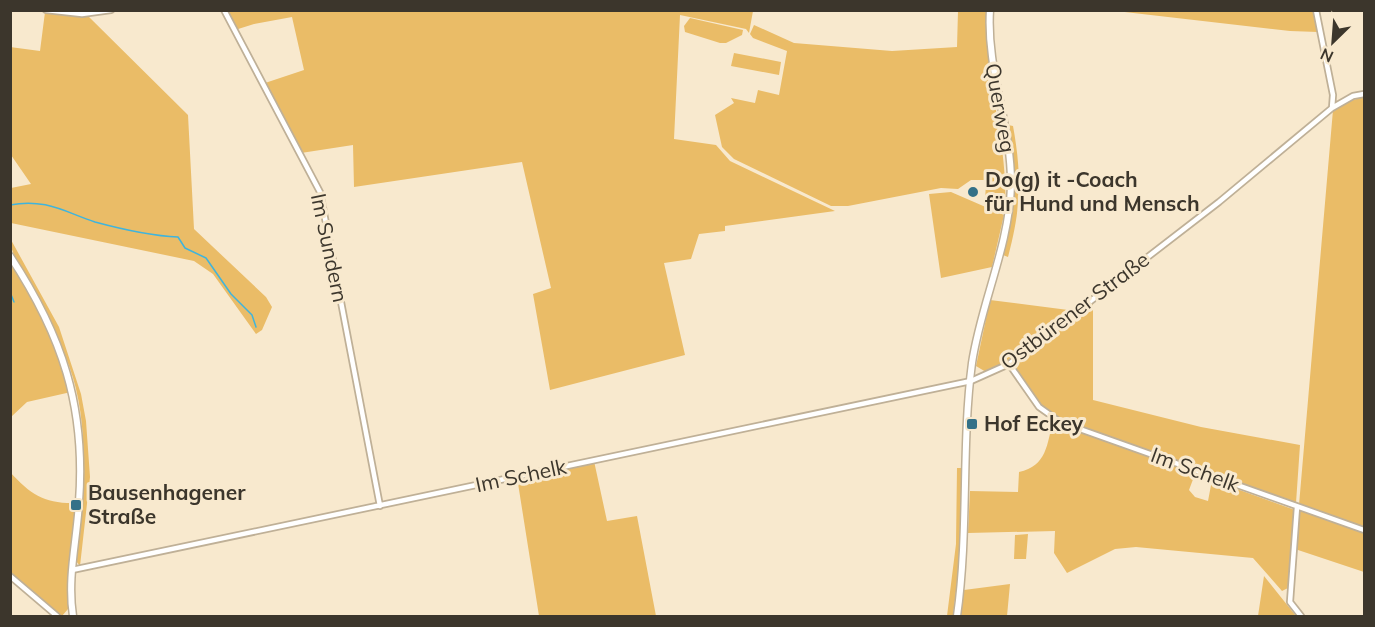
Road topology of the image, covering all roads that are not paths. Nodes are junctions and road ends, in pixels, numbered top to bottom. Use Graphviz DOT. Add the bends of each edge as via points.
graph roads {
  1 [pos="46,10"];
  2 [pos="111,10"];
  3 [pos="224,10"];
  4 [pos="990,10"];
  5 [pos="1316,10"];
  6 [pos="1365,94"];
  7 [pos="1332,108"];
  8 [pos="10,256"];
  9 [pos="1009,364"];
  10 [pos="971,381"];
  11 [pos="380,506"];
  12 [pos="1297,507"];
  13 [pos="1365,530"];
  14 [pos="72,570"];
  15 [pos="10,576"];
  16 [pos="57,616"];
  17 [pos="73,616"];
  18 [pos="957,616"];
  19 [pos="1301,616"];
  1 -- 2 [label="street" via="82,14"];
  3 -- 11 [label="street, Im Sundern" via="320,192"];
  4 -- 10 [label="street, Querweg" via="992,65 1006,134 1011,186 1007,228 978,331"];
  5 -- 7 [label="street" via="1334,101"];
  6 -- 7 [label="street, Ostbürener Straße"];
  7 -- 9 [label="street, Ostbürener Straße" via="1219,202"];
  8 -- 14 [label="street" via="42,308 74,393 81,448"];
  9 -- 10 [label="street, Ostbürener Straße"];
  9 -- 12 [label="street, Im Schelk" via="1039,407 1060,422"];
  10 -- 11 [label="street, Im Schelk"];
  10 -- 18 [label="street"];
  11 -- 14 [label="street, Im Schelk"];
  12 -- 13 [label="street, Im Schelk"];
  12 -- 19 [label="street" via="1290,602"];
  14 -- 17 [label="street"];
  15 -- 16 [label="street"];
}
